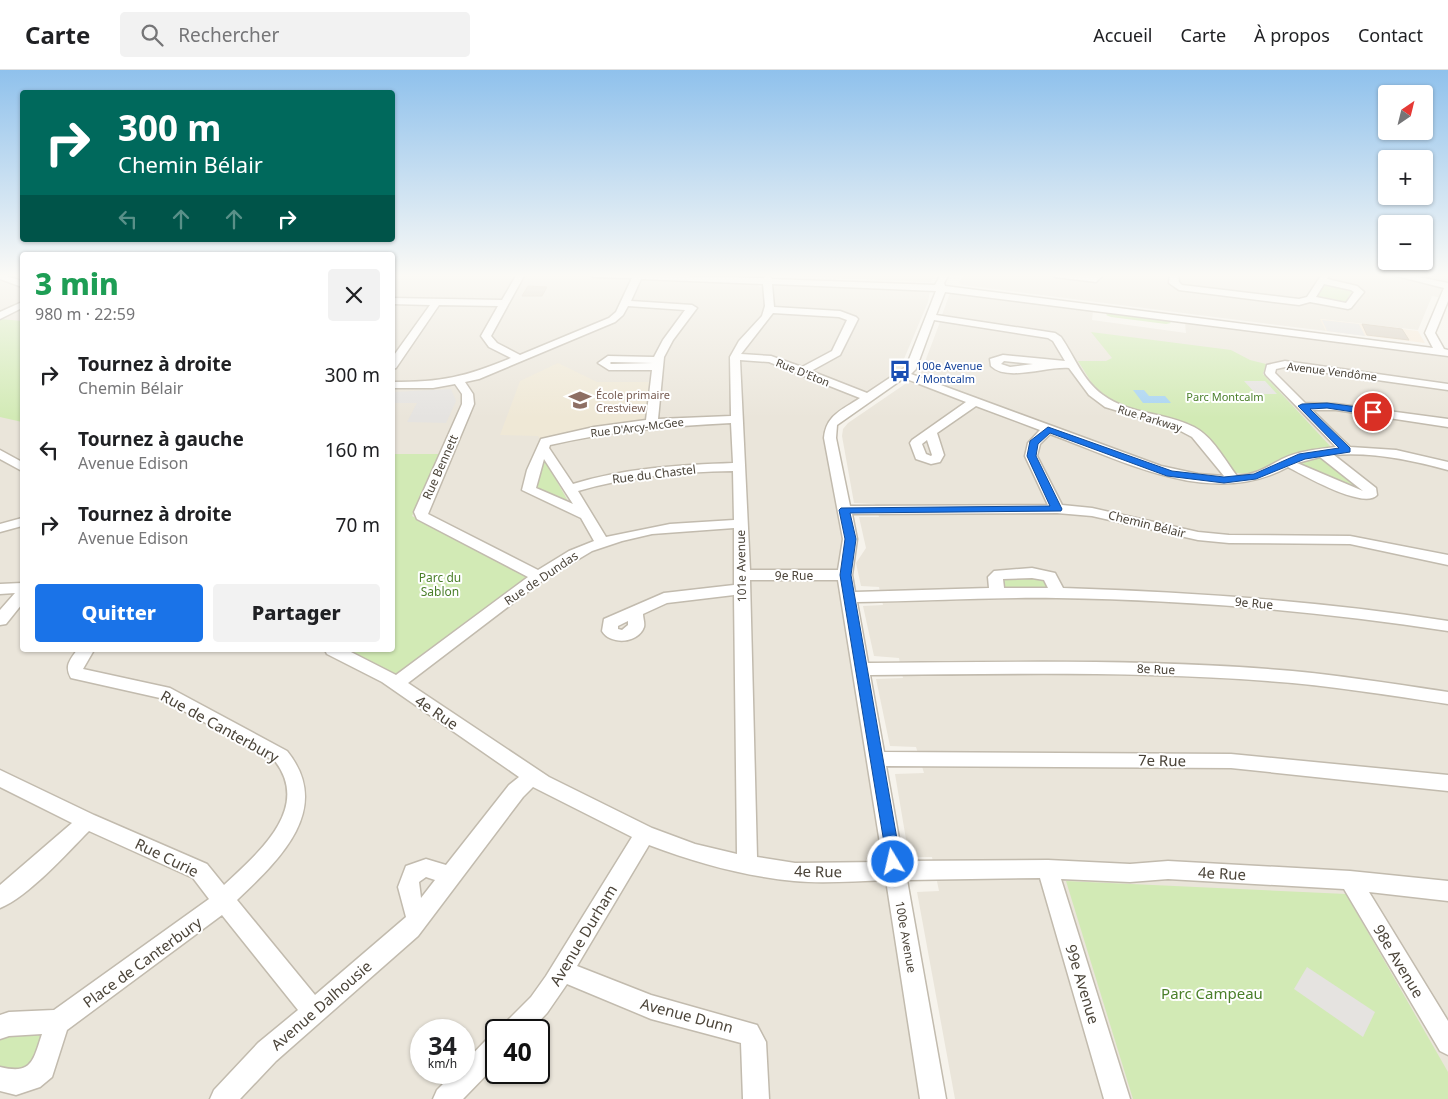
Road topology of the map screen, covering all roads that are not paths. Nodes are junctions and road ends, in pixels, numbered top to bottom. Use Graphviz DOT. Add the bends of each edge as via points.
graph roads {
  1 [pos="423,322"];
  2 [pos="494,322"];
  3 [pos="607,322"];
  4 [pos="681,322"];
  5 [pos="762,322"];
  6 [pos="851,322"];
  7 [pos="929,322"];
  8 [pos="968,322"];
  9 [pos="1136,322"];
  10 [pos="1174,322"];
  11 [pos="1207,322"];
  12 [pos="1214,322"];
  13 [pos="1434,322"];
  14 [pos="1444,351"];
  15 [pos="735,357"];
  16 [pos="518,358"];
  17 [pos="395,362"];
  18 [pos="1054,365"];
  19 [pos="1074,365"];
  20 [pos="803,371"];
  21 [pos="905,375"];
  22 [pos="458,381"];
  23 [pos="395,386"];
  24 [pos="1448,387"];
  25 [pos="869,398"];
  26 [pos="974,401"];
  27 [pos="1302,406"];
  28 [pos="736,419"];
  29 [pos="652,423"];
  30 [pos="1448,423"];
  31 [pos="1048,429"];
  32 [pos="931,432"];
  33 [pos="542,447"];
  34 [pos="1346,450"];
  35 [pos="1322,452"];
  36 [pos="0,454"];
  37 [pos="1286,462"];
  38 [pos="20,466"];
  39 [pos="1448,466"];
  40 [pos="738,468"];
  41 [pos="1233,479"];
  42 [pos="570,489"];
  43 [pos="1057,509"];
  44 [pos="844,510"];
  45 [pos="585,515"];
  46 [pos="20,523"];
  47 [pos="740,524"];
  48 [pos="0,528"];
  49 [pos="602,542"];
  50 [pos="1448,560"];
  51 [pos="846,575"];
  52 [pos="539,577"];
  53 [pos="742,582"];
  54 [pos="20,588"];
  55 [pos="0,589"];
  56 [pos="20,597"];
  57 [pos="849,597"];
  58 [pos="635,613"];
  59 [pos="0,620"];
  60 [pos="1448,626"];
  61 [pos="85,652"];
  62 [pos="337,652"];
  63 [pos="863,669"];
  64 [pos="396,684"];
  65 [pos="1448,698"];
  66 [pos="876,759"];
  67 [pos="532,776"];
  68 [pos="0,778"];
  69 [pos="1448,783"];
  70 [pos="87,821"];
  71 [pos="644,834"];
  72 [pos="747,865"];
  73 [pos="1048,869"];
  74 [pos="895,872"];
  75 [pos="450,876"];
  76 [pos="1350,880"];
  77 [pos="1448,891"];
  78 [pos="0,898"];
  79 [pos="223,900"];
  80 [pos="422,915"];
  81 [pos="562,971"];
  82 [pos="313,1011"];
  83 [pos="525,1019"];
  84 [pos="58,1022"];
  85 [pos="0,1027"];
  86 [pos="1445,1031"];
  87 [pos="485,1059"];
  88 [pos="0,1079"];
  89 [pos="224,1099"];
  90 [pos="446,1099"];
  91 [pos="756,1099"];
  92 [pos="933,1099"];
  93 [pos="1117,1099"];
  1 -- 17 [label="street"];
  2 -- 16 [label="street" via="486,336 493,346"];
  3 -- 16 [label="street"];
  4 -- 29 [label="street" via="668,340 659,363"];
  5 -- 15 [label="street" via="740,346"];
  6 -- 20 [label="street" via="836,353"];
  7 -- 21 [label="street, 100e Avenue" via="911,369"];
  8 -- 19 [label="street, Rue Parkway" via="1043,332 1057,339"];
  9 -- 10 [label="street" via="1173,327"];
  11 -- 14 [label="street"];
  12 -- 14 [label="street"];
  13 -- 14 [label="street" via="1430,332"];
  15 -- 20 [label="street, Rue D'Eton" via="771,359"];
  15 -- 28 [label="street, 101e Avenue"];
  16 -- 22 [label="street"];
  18 -- 19 [label="street"];
  19 -- 41 [label="street, Rue Parkway" via="1092,391 1109,404 1190,430 1200,437"];
  20 -- 25 [label="street, Rue D'Eton"];
  21 -- 25 [label="street, 100e Avenue"];
  21 -- 26 [label="street"];
  22 -- 23 [label="street"];
  22 -- 52 [label="street, Rue Bennett" via="469,398 468,404 422,516"];
  24 -- 27 [label="street, Avenue Vendôme" via="1285,364 1271,367 1270,373"];
  25 -- 44 [label="street, 100e Avenue" via="831,425 830,438"];
  26 -- 31 [label="street"];
  26 -- 32 [label="street"];
  27 -- 30 [label="street" via="1336,407"];
  27 -- 34 [label="street, Avenue Vendôme"];
  28 -- 29 [label="street, Rue D'Arcy-McGee"];
  28 -- 40 [label="street, 101e Avenue"];
  29 -- 33 [label="street, Rue D'Arcy-McGee" via="556,439 545,442"];
  31 -- 41 [label="street" via="1171,474"];
  31 -- 43 [label="street" via="1034,443 1031,456"];
  33 -- 42 [label="street"];
  33 -- 45 [label="street" via="529,490"];
  34 -- 35 [label="street"];
  34 -- 39 [label="street" via="1398,455"];
  35 -- 37 [label="street"];
  35 -- 37 [label="street" via="1371,490 1370,495 1357,495"];
  36 -- 38 [label="street"];
  37 -- 41 [label="street" via="1256,476"];
  40 -- 42 [label="street, Rue du Chastel" via="671,470"];
  40 -- 47 [label="street, 101e Avenue"];
  42 -- 45 [label="street"];
  43 -- 44 [label="street, Chemin Bélair"];
  43 -- 50 [label="street, Chemin Bélair" via="1102,513 1198,536 1350,540"];
  44 -- 51 [label="street, 100e Avenue" via="850,539"];
  45 -- 49 [label="street"];
  46 -- 48 [label="street"];
  47 -- 49 [label="street, Rue de Dundas" via="671,527"];
  47 -- 53 [label="street, 101e Avenue"];
  49 -- 52 [label="street, Rue de Dundas" via="571,556"];
  51 -- 53 [label="street, 9e Rue"];
  51 -- 57 [label="street, 100e Avenue"];
  52 -- 64 [label="street, Rue de Dundas"];
  53 -- 58 [label="street, 9e Rue" via="664,598"];
  53 -- 72 [label="street, 101e Avenue"];
  54 -- 55 [label="street"];
  56 -- 59 [label="street"];
  57 -- 60 [label="street, 9e Rue" via="1058,594 1204,598 1393,617"];
  57 -- 63 [label="street, 100e Avenue"];
  61 -- 79 [label="street, Rue de Canterbury" via="76,664 77,674 164,693 281,756 292,770 297,791 289,826 265,860"];
  62 -- 64 [label="street, 4e Rue"];
  63 -- 65 [label="street, 8e Rue" via="1144,669 1246,673 1343,682"];
  63 -- 66 [label="street, 100e Avenue"];
  64 -- 67 [label="street, 4e Rue"];
  66 -- 69 [label="street, 7e Rue" via="1231,761"];
  66 -- 74 [label="street, 100e Avenue"];
  67 -- 71 [label="street, 4e Rue"];
  67 -- 75 [label="street, Avenue Dalhousie" via="516,791"];
  68 -- 70 [label="street, Rue Curie"];
  70 -- 78 [label="street"];
  70 -- 79 [label="street, Rue Curie" via="200,871"];
  71 -- 72 [label="street, 4e Rue" via="695,853"];
  71 -- 81 [label="street, Avenue Durham"];
  72 -- 74 [label="street, 4e Rue" via="795,872"];
  73 -- 74 [label="street, 4e Rue"];
  73 -- 76 [label="street, 4e Rue" via="1130,873 1168,870"];
  73 -- 93 [label="street, 99e Avenue"];
  74 -- 92 [label="street, 100e Avenue"];
  75 -- 80 [label="street, Avenue Dalhousie"];
  75 -- 80 [label="street" via="426,868 413,873 408,890 414,910"];
  76 -- 77 [label="street, 4e Rue"];
  76 -- 86 [label="street, 98e Avenue"];
  79 -- 82 [label="street, Rue Curie"];
  79 -- 84 [label="street, Place de Canterbury"];
  80 -- 82 [label="street, Avenue Dalhousie" via="410,929"];
  81 -- 83 [label="street, Avenue Durham" via="539,1006"];
  81 -- 91 [label="street, Avenue Dunn" via="651,1007 749,1033 754,1042"];
  82 -- 89 [label="street, Avenue Dalhousie" via="267,1052"];
  84 -- 85 [label="street"];
  84 -- 88 [label="street" via="43,1068 31,1078 16,1083"];
  87 -- 90 [label="street"];
}
